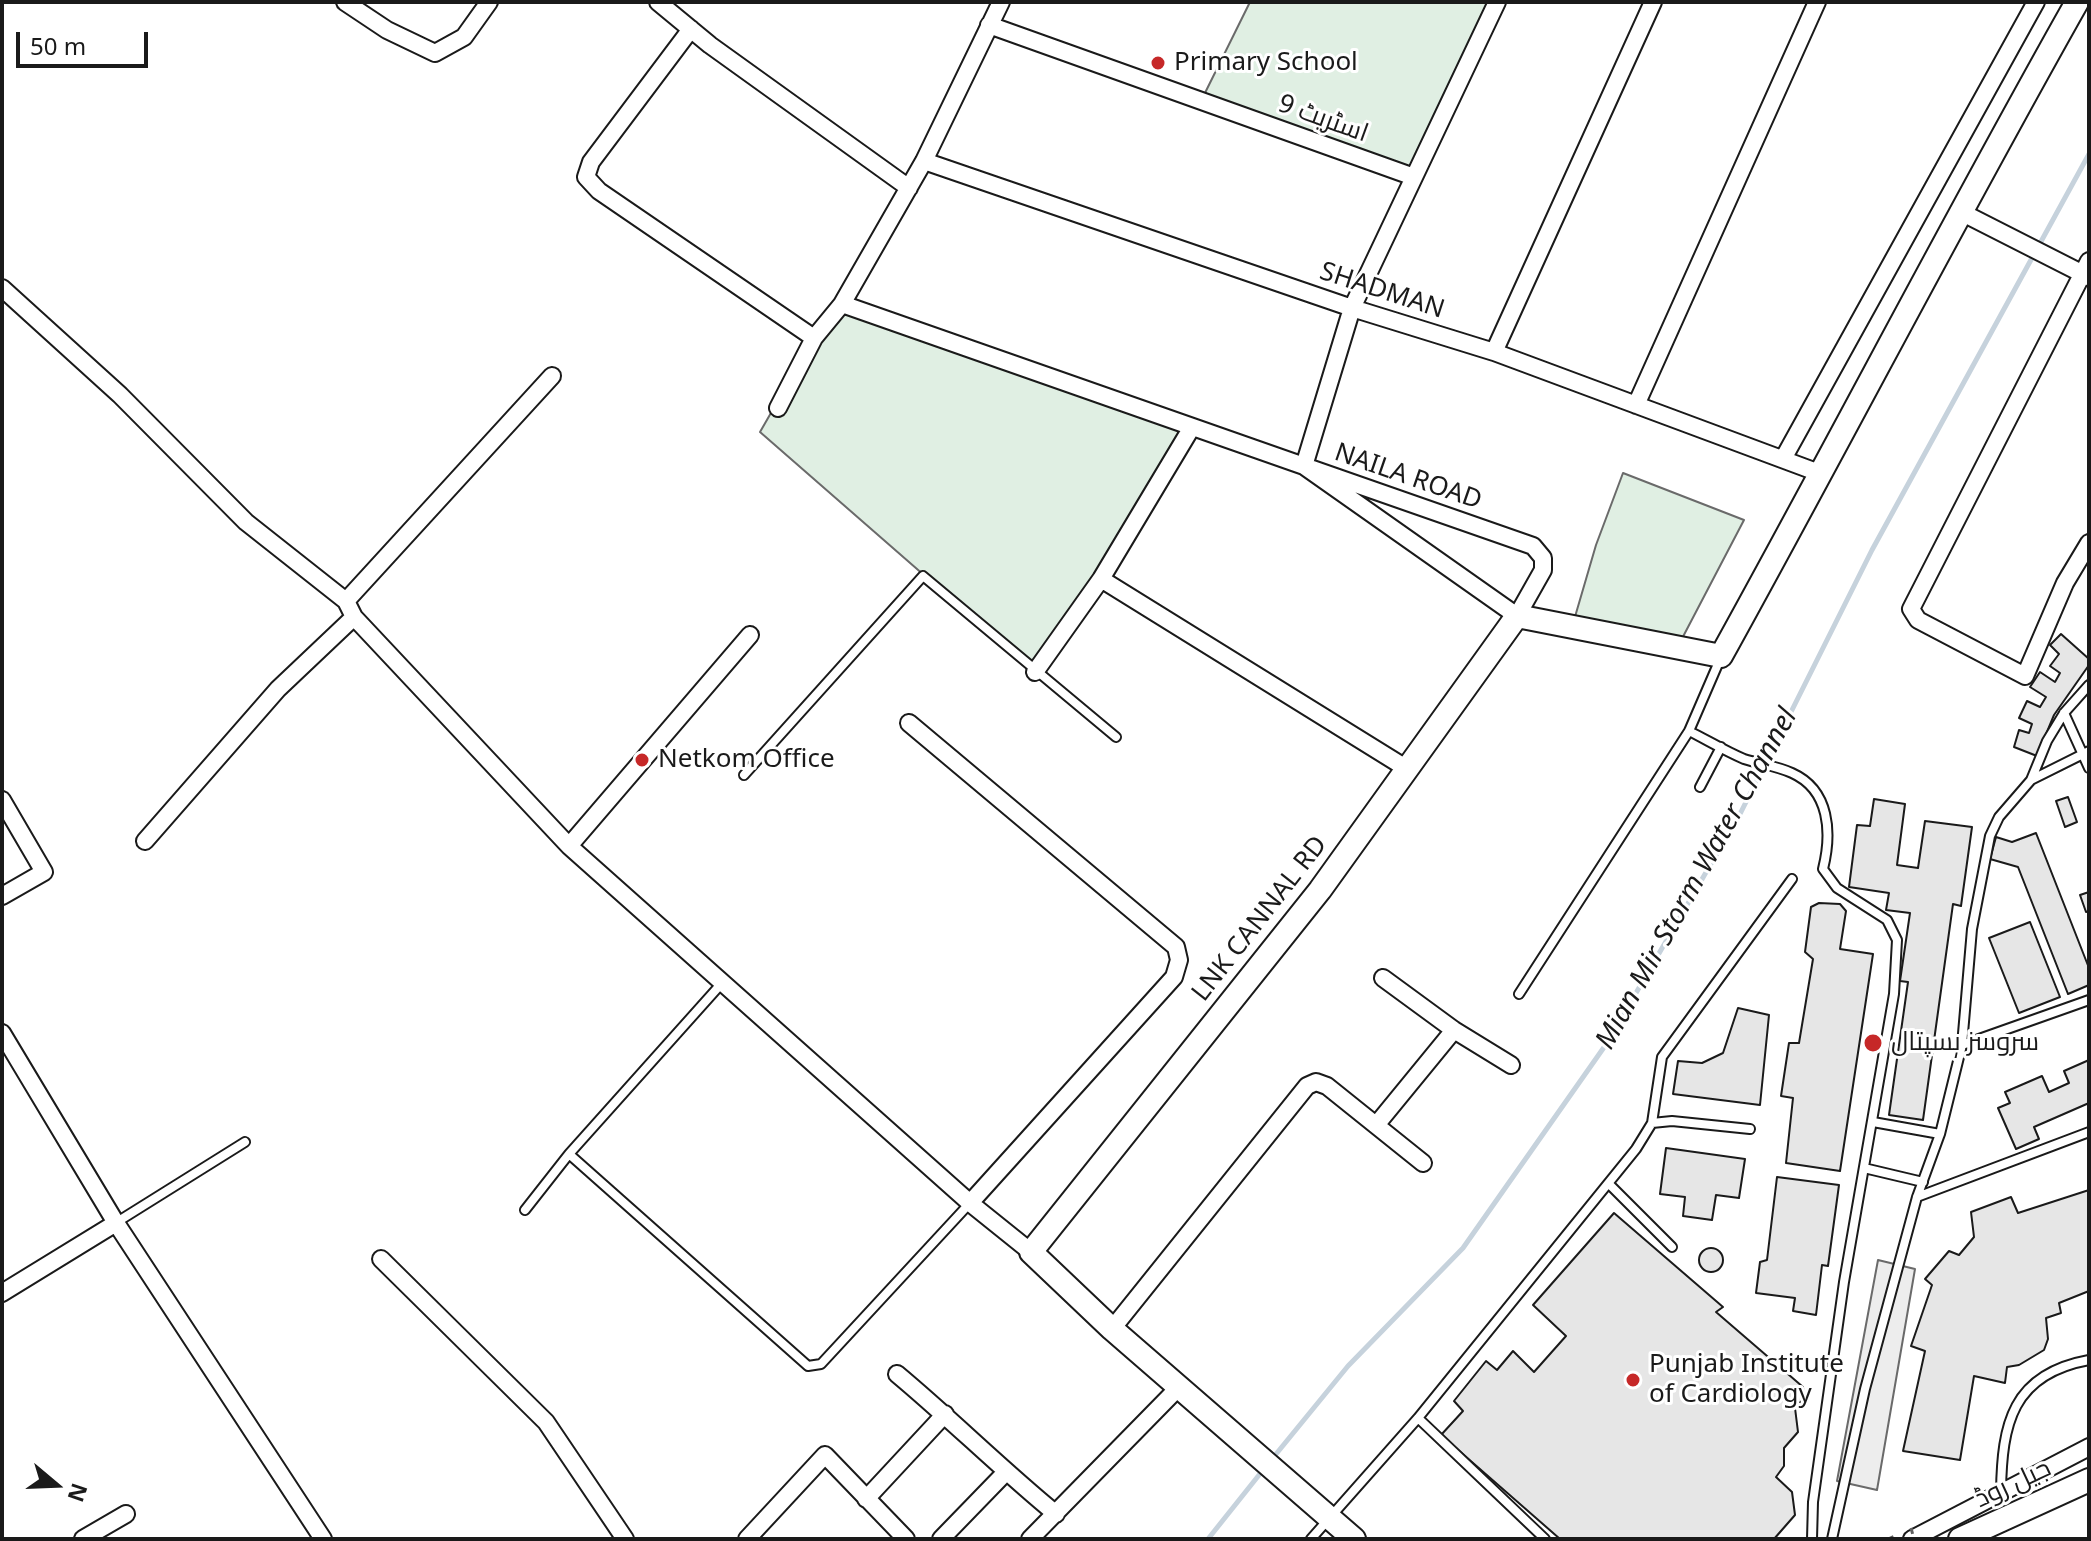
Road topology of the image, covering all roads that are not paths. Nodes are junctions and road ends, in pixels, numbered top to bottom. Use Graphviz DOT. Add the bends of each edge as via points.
graph roads {
  1 [pos="345,2"];
  2 [pos="489,2"];
  3 [pos="658,2"];
  4 [pos="1001,2"];
  5 [pos="1497,2"];
  6 [pos="1653,2"];
  7 [pos="1817,2"];
  8 [pos="2036,2"];
  9 [pos="2077,2"];
  10 [pos="989,25"];
  11 [pos="691,29"];
  12 [pos="924,161"];
  13 [pos="1414,177"];
  14 [pos="909,188"];
  15 [pos="1959,211"];
  16 [pos="2082,269"];
  17 [pos="2,288"];
  18 [pos="842,304"];
  19 [pos="1352,308"];
  20 [pos="814,338"];
  21 [pos="1494,352"];
  22 [pos="552,376"];
  23 [pos="1636,405"];
  24 [pos="778,408"];
  25 [pos="1192,427"];
  26 [pos="1783,459"];
  27 [pos="1304,466"];
  28 [pos="1822,474"];
  29 [pos="2089,543"];
  30 [pos="1101,579"];
  31 [pos="346,601"];
  32 [pos="1517,616"];
  33 [pos="354,617"];
  34 [pos="750,635"];
  35 [pos="1721,656"];
  36 [pos="1035,672"];
  37 [pos="2089,685"];
  38 [pos="2064,713"];
  39 [pos="909,723"];
  40 [pos="1689,731"];
  41 [pos="1116,737"];
  42 [pos="1721,747"];
  43 [pos="2086,752"];
  44 [pos="2089,768"];
  45 [pos="1409,770"];
  46 [pos="744,775"];
  47 [pos="2031,780"];
  48 [pos="1700,787"];
  49 [pos="2,800"];
  50 [pos="145,841"];
  51 [pos="569,846"];
  52 [pos="1792,879"];
  53 [pos="2,896"];
  54 [pos="1383,978"];
  55 [pos="723,983"];
  56 [pos="1519,994"];
  57 [pos="2089,1000"];
  58 [pos="1454,1030"];
  59 [pos="2,1033"];
  60 [pos="1962,1045"];
  61 [pos="1511,1065"];
  62 [pos="1873,1122"];
  63 [pos="1652,1123"];
  64 [pos="1377,1124"];
  65 [pos="1750,1129"];
  66 [pos="2089,1132"];
  67 [pos="1940,1134"];
  68 [pos="245,1142"];
  69 [pos="569,1154"];
  70 [pos="1423,1163"];
  71 [pos="1864,1168"];
  72 [pos="1923,1182"];
  73 [pos="1610,1185"];
  74 [pos="1917,1197"];
  75 [pos="970,1203"];
  76 [pos="525,1210"];
  77 [pos="116,1223"];
  78 [pos="1672,1247"];
  79 [pos="1031,1252"];
  80 [pos="381,1259"];
  81 [pos="2,1293"];
  82 [pos="1112,1329"];
  83 [pos="2089,1360"];
  84 [pos="897,1374"];
  85 [pos="1179,1387"];
  86 [pos="945,1414"];
  87 [pos="1418,1418"];
  88 [pos="2089,1447"];
  89 [pos="1005,1473"];
  90 [pos="2089,1480"];
  91 [pos="2001,1492"];
  92 [pos="866,1499"];
  93 [pos="2030,1508"];
  94 [pos="126,1514"];
  95 [pos="1056,1514"];
  96 [pos="1329,1518"];
  97 [pos="1912,1535"];
  98 [pos="83,1539"];
  99 [pos="323,1539"];
  100 [pos="625,1539"];
  101 [pos="747,1539"];
  102 [pos="906,1539"];
  103 [pos="941,1539"];
  104 [pos="1030,1539"];
  105 [pos="1311,1539"];
  106 [pos="1354,1539"];
  107 [pos="1545,1539"];
  108 [pos="1812,1539"];
  109 [pos="1832,1539"];
  110 [pos="1960,1539"];
  111 [pos="1983,1539"];
  1 -- 2 [label="street" via="435,53 464,37"];
  3 -- 11 [label="street"];
  4 -- 10 [label="street"];
  5 -- 13 [label="street, NAILA ROAD"];
  6 -- 21 [label="street"];
  7 -- 23 [label="street"];
  8 -- 26 [label="street"];
  9 -- 15 [label="street"];
  10 -- 12 [label="street"];
  10 -- 13 [label="street, اسٹریٹ 9"];
  11 -- 14 [label="street"];
  11 -- 20 [label="street" via="591,162 586,177"];
  12 -- 14 [label="street"];
  12 -- 19 [label="street, SHADMAN"];
  13 -- 19 [label="street, NAILA ROAD"];
  14 -- 18 [label="street"];
  15 -- 16 [label="street"];
  15 -- 28 [label="street"];
  16 -- 29 [label="street" via="1911,609 1918,620 2025,676 2065,583"];
  17 -- 31 [label="street" via="120,395 246,522"];
  18 -- 20 [label="street"];
  18 -- 25 [label="street"];
  19 -- 21 [label="street, SHADMAN"];
  19 -- 27 [label="street, NAILA ROAD"];
  20 -- 24 [label="street"];
  21 -- 23 [label="street, SHADMAN"];
  22 -- 31 [label="street"];
  23 -- 26 [label="street, SHADMAN"];
  25 -- 27 [label="street"];
  25 -- 30 [label="street"];
  26 -- 28 [label="street, SHADMAN"];
  27 -- 32 [label="street"];
  27 -- 32 [label="street, NAILA ROAD" via="1533,546 1543,558 1543,570"];
  28 -- 35 [label="street"];
  30 -- 36 [label="street"];
  30 -- 45 [label="street"];
  31 -- 33 [label="street"];
  32 -- 35 [label="street"];
  32 -- 45 [label="street, LNK CANNAL RD"];
  33 -- 50 [label="street" via="278,689"];
  33 -- 51 [label="street"];
  34 -- 51 [label="street"];
  35 -- 40 [label="lane"];
  36 -- 41 [label="lane"];
  36 -- 46 [label="lane" via="923,576"];
  37 -- 38 [label="lane"];
  38 -- 43 [label="lane"];
  38 -- 47 [label="lane"];
  39 -- 75 [label="street" via="1176,947 1179,960 1174,977"];
  40 -- 42 [label="lane"];
  40 -- 56 [label="lane"];
  42 -- 48 [label="lane"];
  42 -- 62 [label="lane" via="1811,784 1821,798 1829,847 1823,869 1837,888 1887,920 1897,940 1894,994"];
  43 -- 44 [label="lane"];
  43 -- 47 [label="lane"];
  45 -- 79 [label="street, LNK CANNAL RD" via="1310,903"];
  47 -- 60 [label="lane" via="1999,817 1987,847 1972,929"];
  49 -- 53 [label="street" via="44,872"];
  51 -- 55 [label="street"];
  52 -- 63 [label="lane" via="1662,1057"];
  54 -- 58 [label="street"];
  55 -- 69 [label="lane"];
  55 -- 75 [label="street"];
  57 -- 60 [label="lane"];
  58 -- 61 [label="street"];
  58 -- 64 [label="street"];
  59 -- 77 [label="street"];
  60 -- 67 [label="lane"];
  62 -- 67 [label="lane"];
  62 -- 71 [label="lane"];
  63 -- 65 [label="lane"];
  63 -- 73 [label="lane"];
  64 -- 70 [label="street"];
  64 -- 82 [label="street" via="1327,1086 1307,1086"];
  66 -- 74 [label="lane"];
  67 -- 72 [label="lane"];
  68 -- 77 [label="lane"];
  69 -- 75 [label="lane" via="808,1366 821,1364"];
  69 -- 76 [label="lane"];
  71 -- 72 [label="lane"];
  71 -- 108 [label="lane" via="1819,1459"];
  72 -- 74 [label="lane"];
  73 -- 78 [label="lane"];
  73 -- 87 [label="lane"];
  74 -- 109 [label="lane" via="1865,1389"];
  75 -- 79 [label="street"];
  77 -- 81 [label="street"];
  77 -- 99 [label="street"];
  79 -- 82 [label="street"];
  80 -- 100 [label="street" via="546,1422"];
  82 -- 85 [label="street"];
  83 -- 91 [label="lane" via="2033,1384 2012,1407 2002,1451"];
  84 -- 86 [label="street"];
  85 -- 95 [label="street"];
  85 -- 96 [label="street"];
  86 -- 89 [label="street"];
  86 -- 92 [label="street"];
  87 -- 96 [label="lane"];
  87 -- 107 [label="lane"];
  88 -- 91 [label="street"];
  89 -- 95 [label="street"];
  89 -- 103 [label="street"];
  90 -- 93 [label="street, جیل روڈ"];
  91 -- 97 [label="street"];
  92 -- 101 [label="street" via="825,1455"];
  92 -- 102 [label="street"];
  93 -- 110 [label="street, جیل روڈ"];
  93 -- 111 [label="street"];
  94 -- 98 [label="street"];
  95 -- 104 [label="street"];
  96 -- 105 [label="lane"];
  96 -- 106 [label="street"];
}
